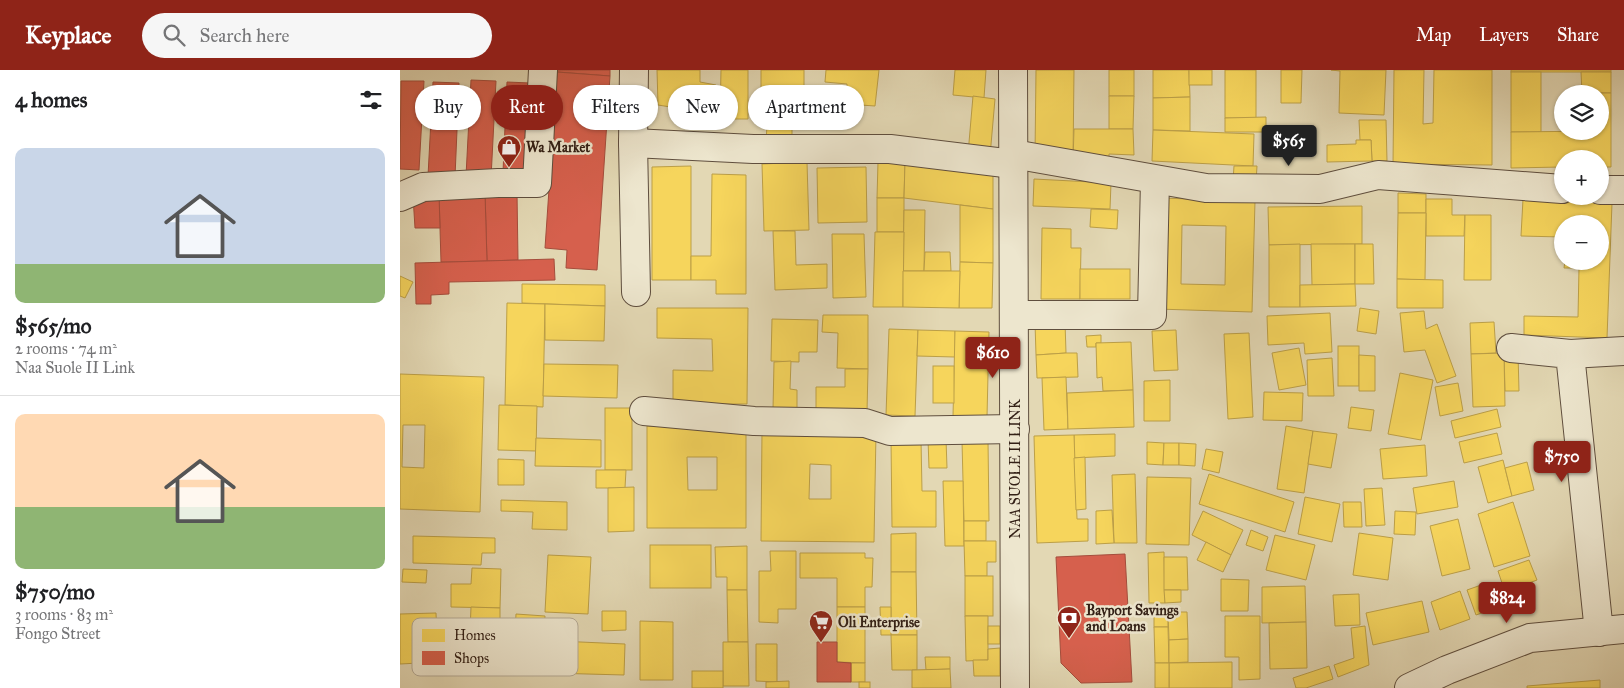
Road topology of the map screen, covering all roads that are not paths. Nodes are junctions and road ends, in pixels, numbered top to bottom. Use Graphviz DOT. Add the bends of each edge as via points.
graph roads {
  1 [pos="543,70"];
  2 [pos="634,70"];
  3 [pos="1013,70"];
  4 [pos="633,143"];
  5 [pos="1013,159"];
  6 [pos="1155,180"];
  7 [pos="1554,188"];
  8 [pos="1609,190"];
  9 [pos="1624,190"];
  10 [pos="400,196"];
  11 [pos="636,292"];
  12 [pos="1014,315"];
  13 [pos="1511,348"];
  14 [pos="1624,351"];
  15 [pos="1570,354"];
  16 [pos="644,411"];
  17 [pos="1014,429"];
  18 [pos="1611,630"];
  19 [pos="1015,688"];
  20 [pos="1409,688"];
  1 -- 10 [label="street" via="537,183 423,187"];
  2 -- 4 [label="street"];
  3 -- 5 [label="street, NAA SUOLE II LINK"];
  4 -- 5 [label="street" via="890,149"];
  4 -- 11 [label="street"];
  5 -- 6 [label="street"];
  5 -- 12 [label="street, NAA SUOLE II LINK"];
  6 -- 7 [label="street" via="1206,188 1320,189 1378,175"];
  6 -- 12 [label="street" via="1152,315"];
  8 -- 9 [label="street"];
  12 -- 17 [label="street, NAA SUOLE II LINK"];
  13 -- 15 [label="street"];
  14 -- 15 [label="street"];
  15 -- 18 [label="street"];
  16 -- 17 [label="street" via="754,421 865,423 890,431"];
  17 -- 19 [label="street, NAA SUOLE II LINK"];
  18 -- 20 [label="street" via="1530,638"];
}
